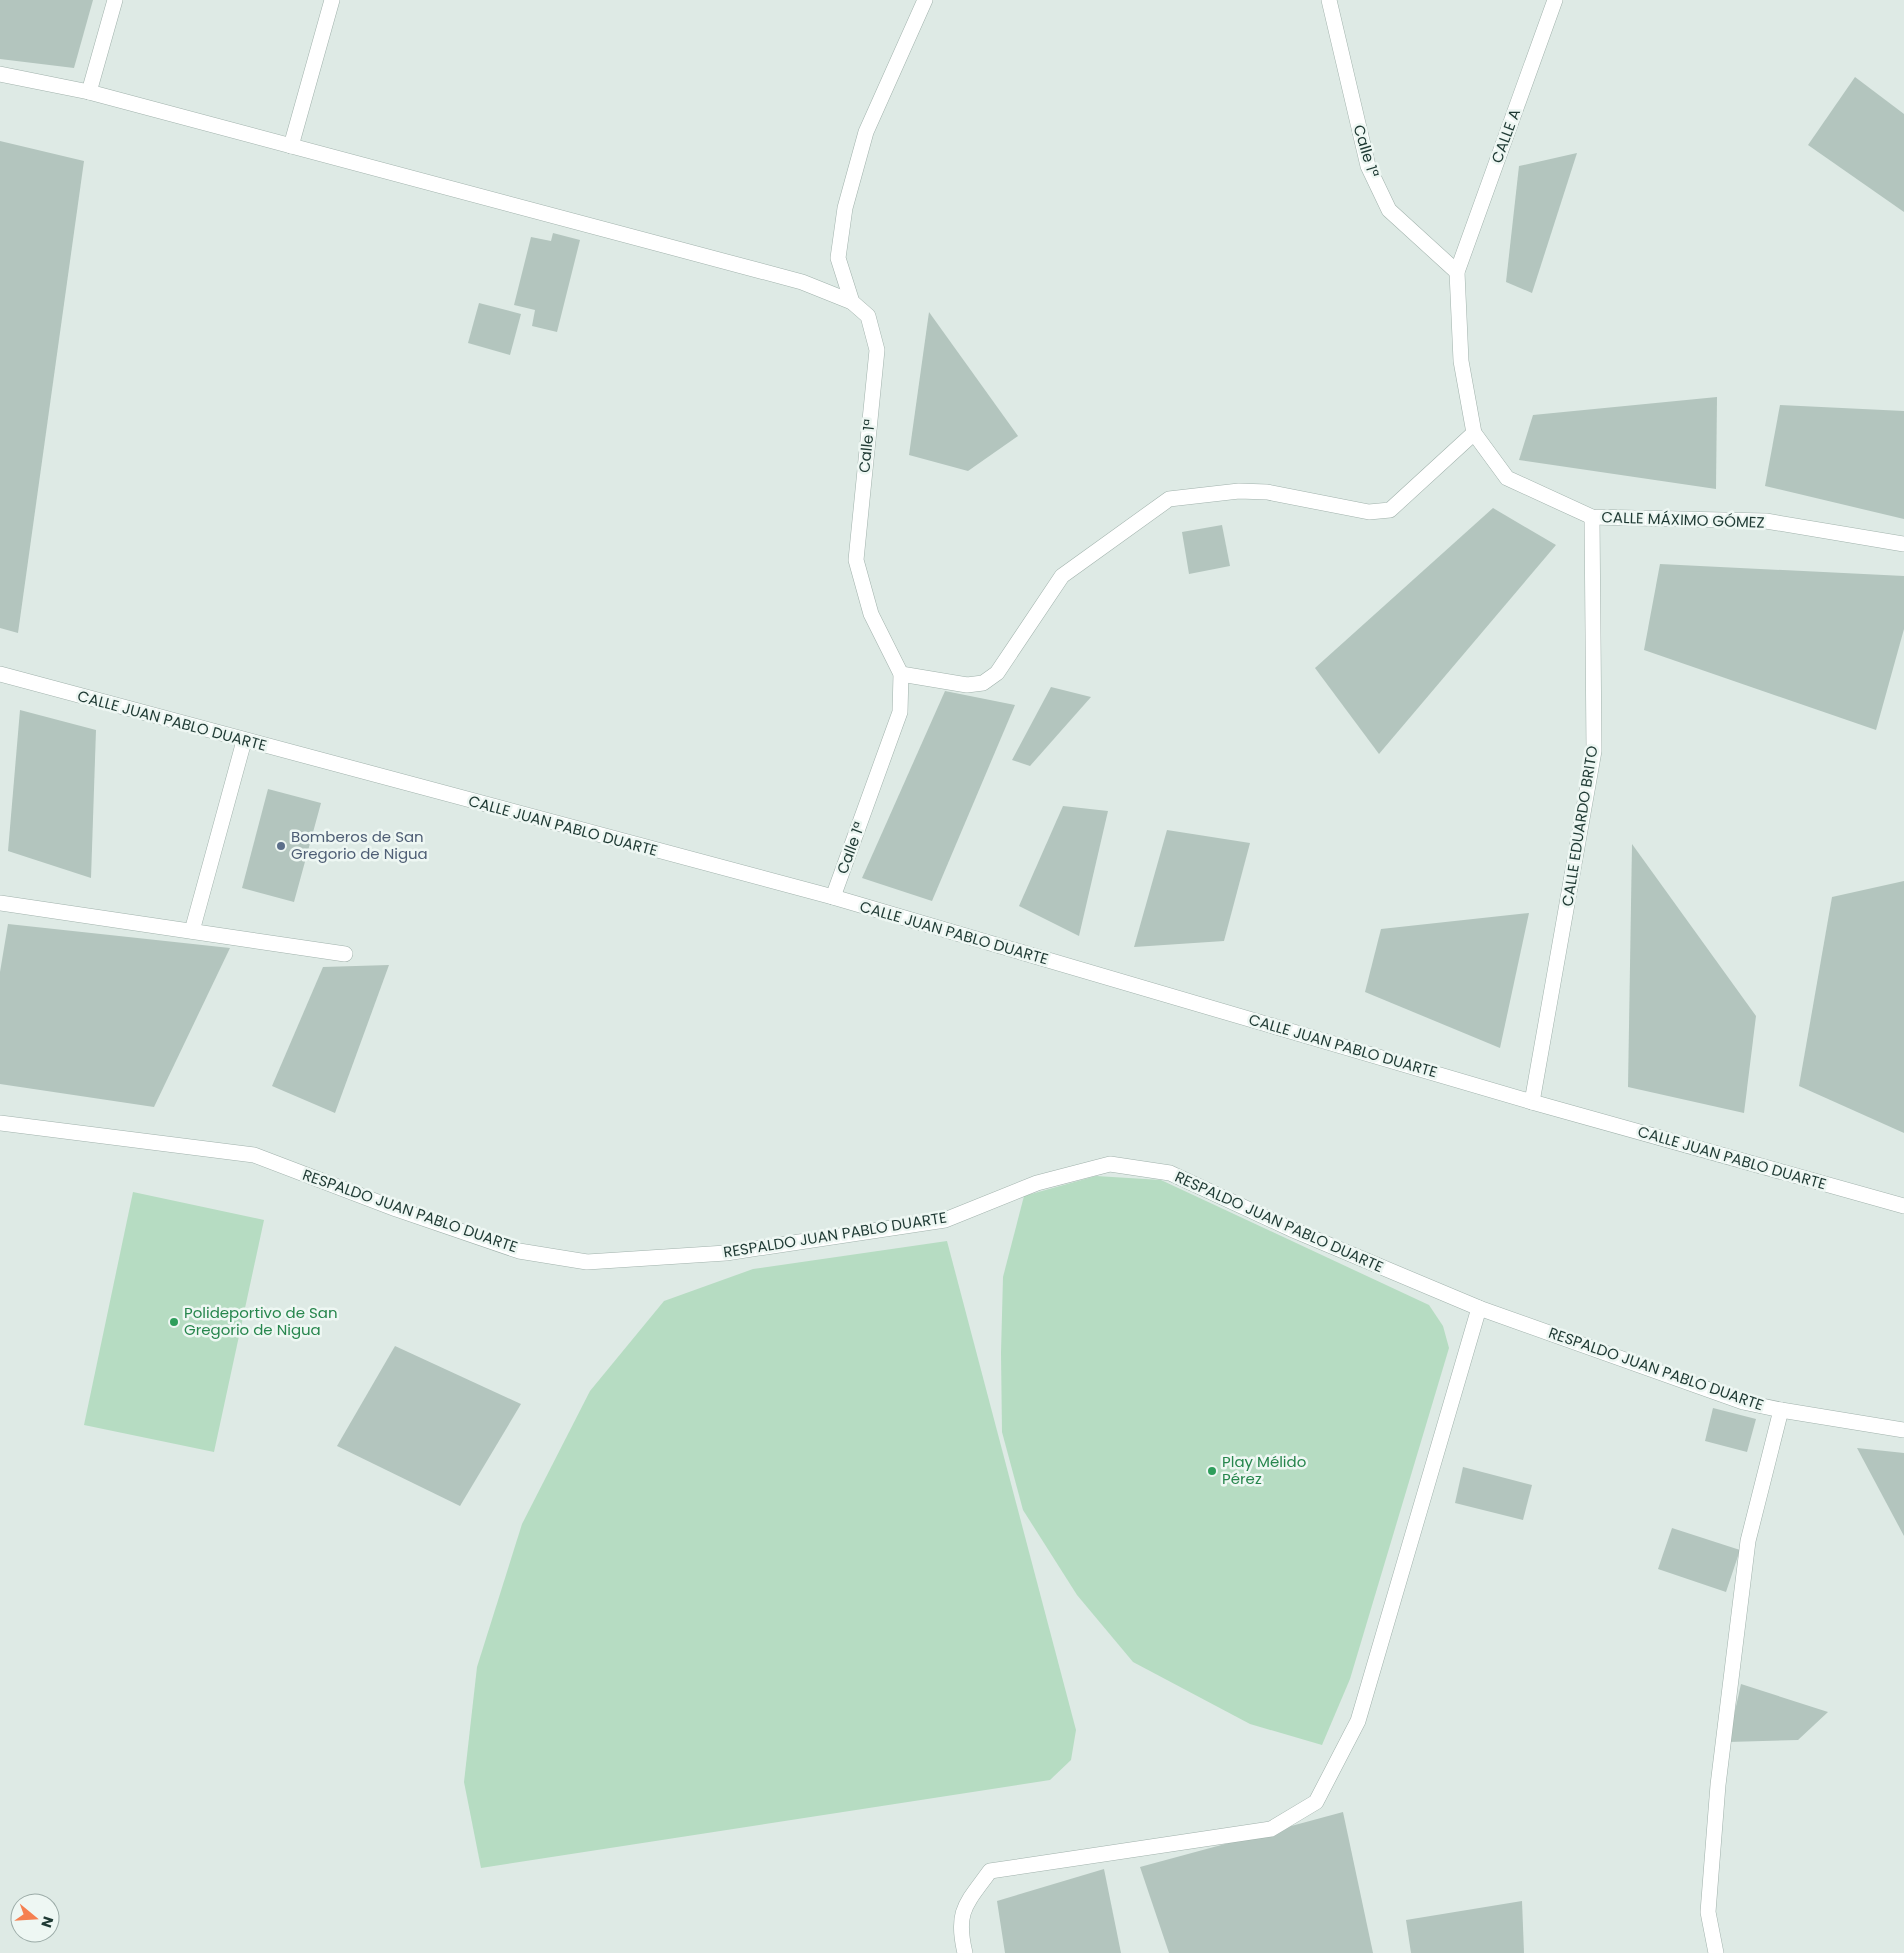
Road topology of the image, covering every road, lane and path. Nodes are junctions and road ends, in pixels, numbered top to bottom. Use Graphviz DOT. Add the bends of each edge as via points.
graph roads {
  1 [pos="114,0"];
  2 [pos="332,0"];
  3 [pos="925,0"];
  4 [pos="1329,0"];
  5 [pos="1555,0"];
  6 [pos="0,74"];
  7 [pos="89,92"];
  8 [pos="291,146"];
  9 [pos="1457,272"];
  10 [pos="852,302"];
  11 [pos="1474,433"];
  12 [pos="1592,517"];
  13 [pos="1904,544"];
  14 [pos="0,674"];
  15 [pos="901,674"];
  16 [pos="244,741"];
  17 [pos="833,897"];
  18 [pos="0,903"];
  19 [pos="192,932"];
  20 [pos="346,954"];
  21 [pos="1532,1102"];
  22 [pos="0,1123"];
  23 [pos="1904,1206"];
  24 [pos="1479,1308"];
  25 [pos="1781,1410"];
  26 [pos="1904,1430"];
  27 [pos="965,1953"];
  28 [pos="1716,1953"];
  1 -- 7 [label="street"];
  2 -- 8 [label="street"];
  3 -- 10 [label="street, Calle 1ª" via="866,132 844,208 838,258"];
  4 -- 9 [label="street, Calle 1ª" via="1368,166 1389,210"];
  5 -- 9 [label="street, CALLE A"];
  6 -- 7 [label="street"];
  7 -- 8 [label="street"];
  8 -- 10 [label="street" via="802,282"];
  9 -- 11 [label="street, CALLE MÁXIMO GÓMEZ" via="1461,361"];
  10 -- 15 [label="street, Calle 1ª" via="868,316 878,350 856,560 871,614"];
  11 -- 12 [label="street, CALLE MÁXIMO GÓMEZ" via="1508,478"];
  11 -- 15 [label="street" via="1390,510 1369,512 1267,492 1239,491 1169,499 1062,576 997,673 983,683 967,685"];
  12 -- 13 [label="street, CALLE MÁXIMO GÓMEZ" via="1766,521"];
  12 -- 21 [label="street, CALLE EDUARDO BRITO" via="1594,751"];
  14 -- 16 [label="street, CALLE JUAN PABLO DUARTE"];
  15 -- 17 [label="street, Calle 1ª" via="900,712"];
  16 -- 17 [label="street, CALLE JUAN PABLO DUARTE"];
  16 -- 19 [label="street"];
  17 -- 21 [label="street, CALLE JUAN PABLO DUARTE"];
  18 -- 19 [label="street"];
  19 -- 20 [label="street"];
  21 -- 23 [label="street, CALLE JUAN PABLO DUARTE"];
  22 -- 24 [label="street, RESPALDO JUAN PABLO DUARTE" via="254,1155 396,1209 519,1250 587,1262 726,1253 945,1220 1037,1183 1110,1164 1170,1173 1291,1229"];
  24 -- 25 [label="street, RESPALDO JUAN PABLO DUARTE" via="1743,1402"];
  24 -- 27 [label="street" via="1358,1721 1316,1802 1271,1829 990,1871 964,1906 960,1930"];
  25 -- 26 [label="street, RESPALDO JUAN PABLO DUARTE"];
  25 -- 28 [label="street" via="1748,1541 1718,1785 1708,1912"];
}
